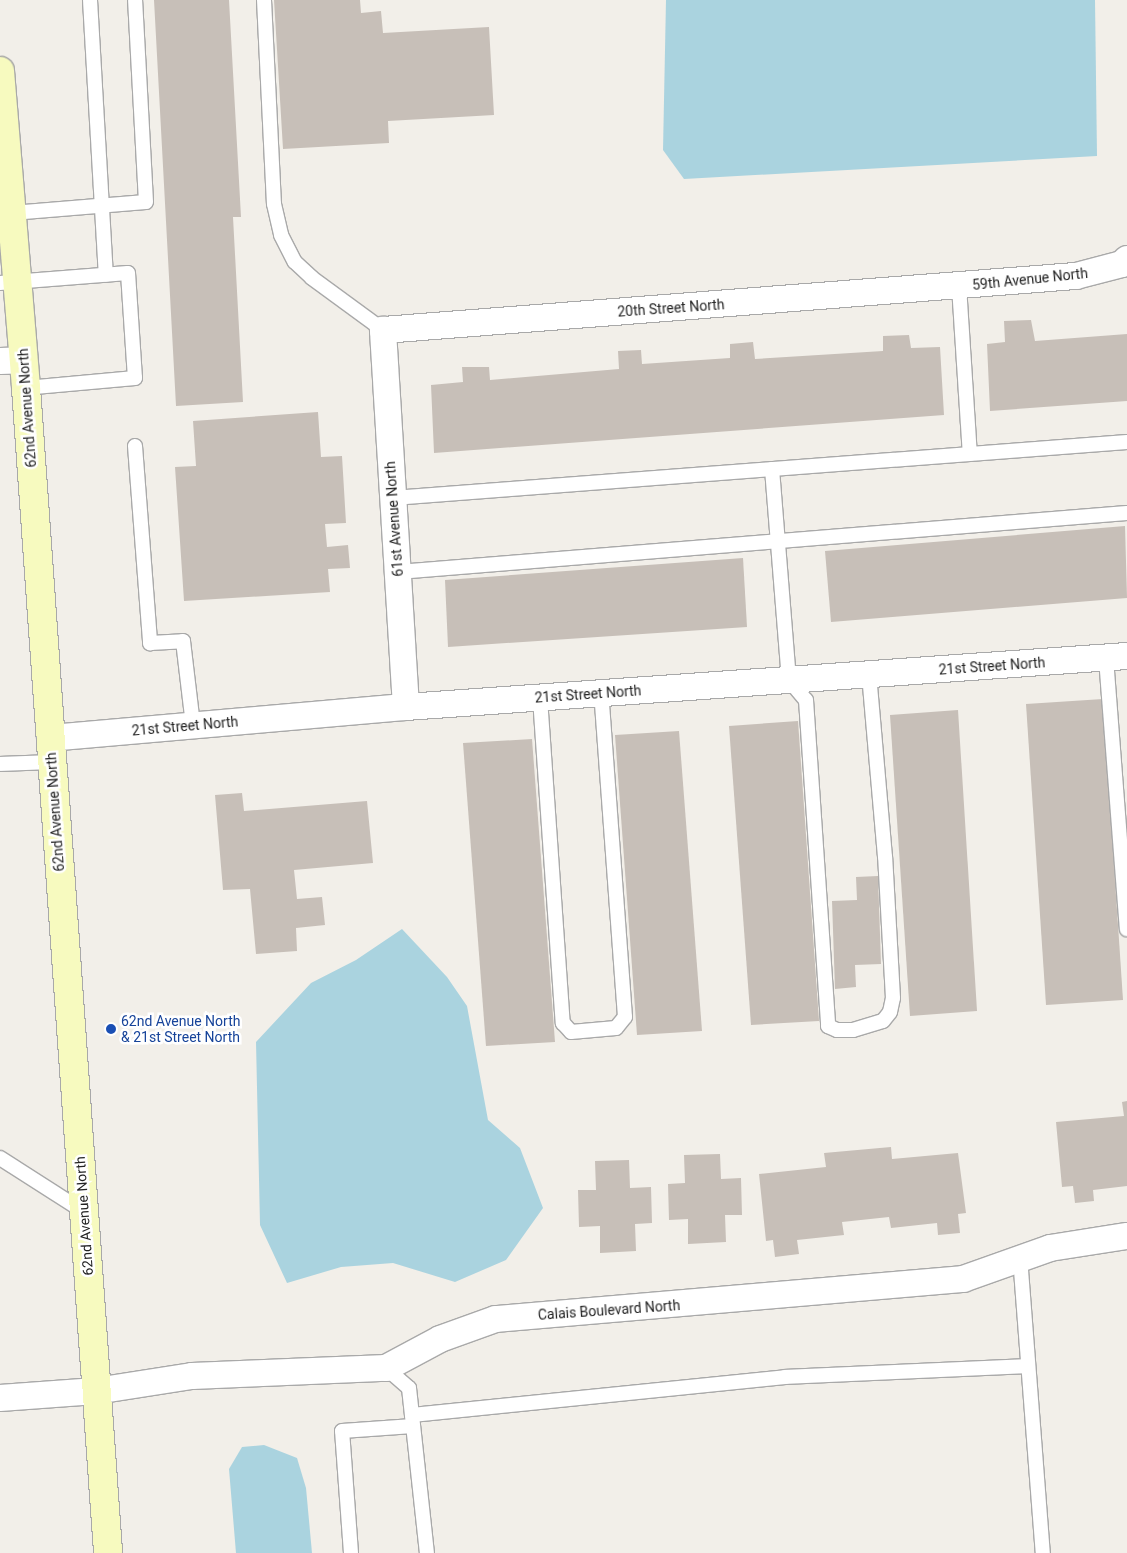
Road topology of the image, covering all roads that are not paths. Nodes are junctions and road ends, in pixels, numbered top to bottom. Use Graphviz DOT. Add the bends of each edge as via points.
graph roads {
  1 [pos="90,0"];
  2 [pos="135,0"];
  3 [pos="264,0"];
  4 [pos="0,71"];
  5 [pos="4,166"];
  6 [pos="100,206"];
  7 [pos="12,213"];
  8 [pos="1127,259"];
  9 [pos="106,275"];
  10 [pos="9,282"];
  11 [pos="959,286"];
  12 [pos="383,330"];
  13 [pos="12,361"];
  14 [pos="26,388"];
  15 [pos="1127,442"];
  16 [pos="135,446"];
  17 [pos="970,454"];
  18 [pos="772,469"];
  19 [pos="393,498"];
  20 [pos="1127,513"];
  21 [pos="778,541"];
  22 [pos="398,572"];
  23 [pos="1116,657"];
  24 [pos="869,674"];
  25 [pos="789,680"];
  26 [pos="601,694"];
  27 [pos="540,698"];
  28 [pos="406,708"];
  29 [pos="193,725"];
  30 [pos="51,750"];
  31 [pos="0,764"];
  32 [pos="1127,929"];
  33 [pos="0,1158"];
  34 [pos="84,1211"];
  35 [pos="1127,1236"];
  36 [pos="1020,1257"];
  37 [pos="1028,1366"];
  38 [pos="386,1368"];
  39 [pos="96,1391"];
  40 [pos="0,1398"];
  41 [pos="413,1420"];
  42 [pos="108,1553"];
  43 [pos="351,1553"];
  44 [pos="427,1553"];
  45 [pos="1043,1553"];
  1 -- 6 [label="lane"];
  2 -- 6 [label="lane" via="146,202"];
  3 -- 12 [label="lane" via="274,204 281,235 295,262 306,273"];
  4 -- 5 [label="street, 62nd Avenue North"];
  5 -- 7 [label="street, 62nd Avenue North"];
  6 -- 7 [label="lane"];
  6 -- 9 [label="lane"];
  7 -- 10 [label="street, 62nd Avenue North"];
  8 -- 11 [label="street, 59th Avenue North" via="1122,264 1076,276"];
  9 -- 10 [label="lane"];
  9 -- 14 [label="lane" via="128,273 135,378"];
  10 -- 13 [label="street, 62nd Avenue North"];
  11 -- 12 [label="street, 20th Street North"];
  11 -- 17 [label="lane"];
  12 -- 19 [label="street, 61st Avenue North"];
  13 -- 14 [label="street, 62nd Avenue North"];
  14 -- 30 [label="street, 62nd Avenue North"];
  15 -- 17 [label="lane"];
  16 -- 29 [label="lane" via="150,643 183,641"];
  17 -- 18 [label="lane"];
  18 -- 19 [label="lane"];
  18 -- 21 [label="lane"];
  19 -- 22 [label="street, 61st Avenue North"];
  20 -- 21 [label="lane"];
  21 -- 22 [label="lane"];
  21 -- 25 [label="lane"];
  22 -- 28 [label="street, 61st Avenue North"];
  23 -- 24 [label="street, 21st Street North"];
  23 -- 32 [label="lane"];
  24 -- 25 [label="street, 21st Street North"];
  24 -- 25 [label="lane" via="893,998 890,1012 883,1021 853,1030 828,1026 806,700"];
  25 -- 26 [label="street, 21st Street North"];
  26 -- 27 [label="street, 21st Street North"];
  26 -- 27 [label="lane" via="626,1017 616,1028 571,1032 563,1023"];
  27 -- 28 [label="street, 21st Street North"];
  28 -- 29 [label="street, 21st Street North"];
  29 -- 30 [label="street, 21st Street North"];
  30 -- 31 [label="lane"];
  30 -- 34 [label="street, 62nd Avenue North"];
  33 -- 34 [label="lane"];
  34 -- 39 [label="street, 62nd Avenue North"];
  35 -- 36 [label="street, Calais Boulevard North" via="1050,1248"];
  36 -- 37 [label="lane"];
  36 -- 38 [label="street, Calais Boulevard North" via="962,1279 496,1319 440,1340"];
  37 -- 41 [label="lane" via="785,1377"];
  37 -- 45 [label="lane"];
  38 -- 39 [label="street, Calais Boulevard North" via="192,1376"];
  38 -- 41 [label="lane" via="409,1388"];
  39 -- 40 [label="street, Calais Boulevard North"];
  39 -- 42 [label="street, 62nd Avenue North"];
  41 -- 43 [label="lane" via="342,1431"];
  41 -- 44 [label="lane"];
}
